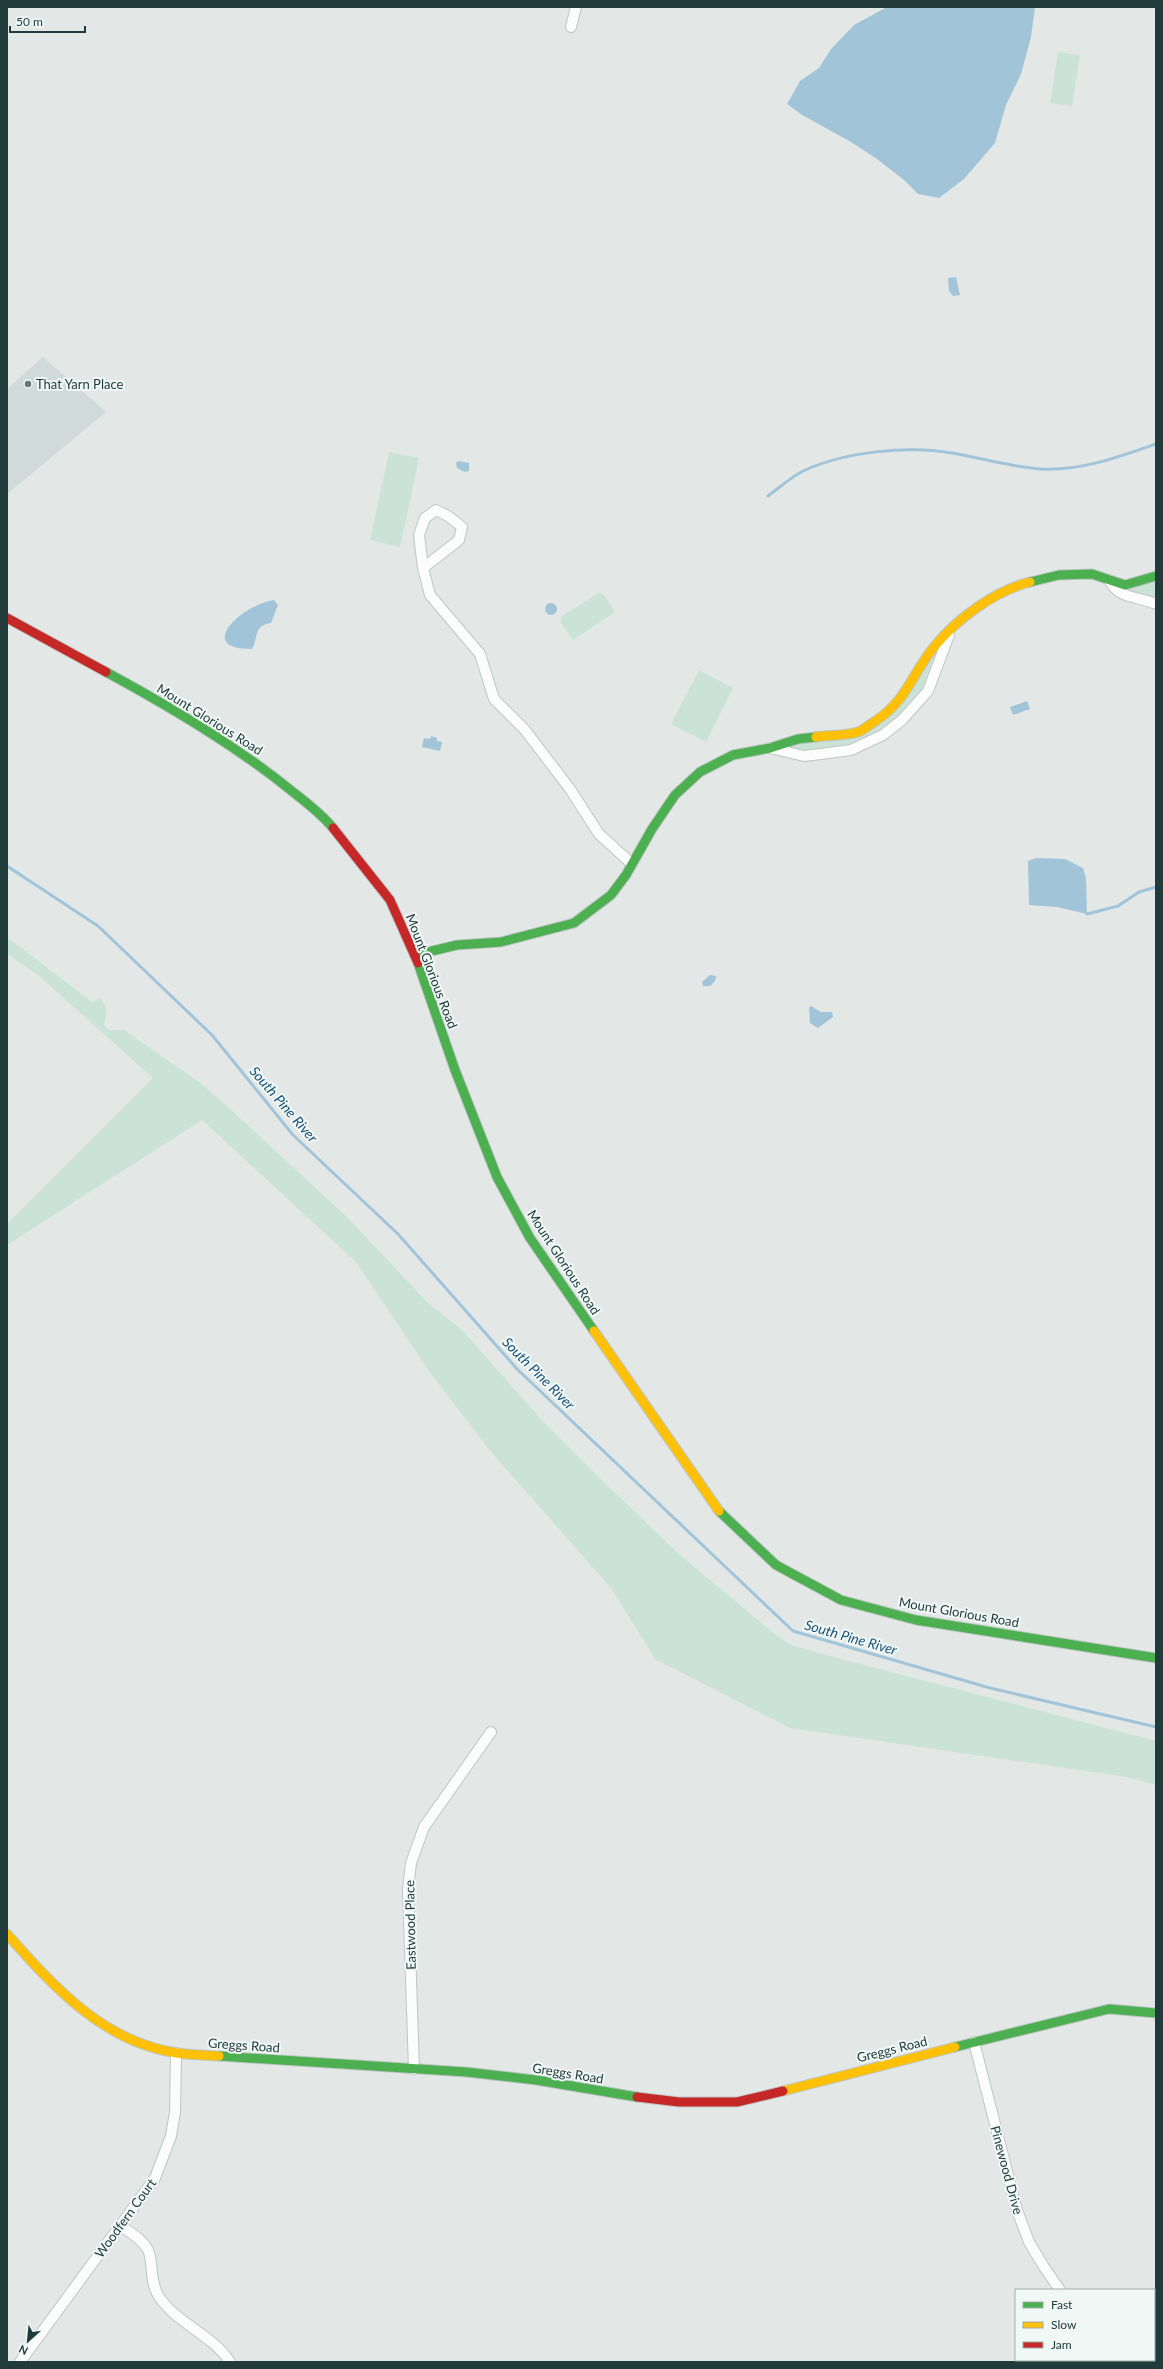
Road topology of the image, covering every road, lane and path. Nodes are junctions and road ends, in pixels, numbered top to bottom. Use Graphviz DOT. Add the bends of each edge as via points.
graph roads {
  1 [pos="576,7"];
  2 [pos="571,27"];
  3 [pos="422,568"];
  4 [pos="1156,576"];
  5 [pos="1108,580"];
  6 [pos="1156,604"];
  7 [pos="7,618"];
  8 [pos="951,630"];
  9 [pos="892,708"];
  10 [pos="902,720"];
  11 [pos="770,748"];
  12 [pos="632,864"];
  13 [pos="415,955"];
  14 [pos="1156,1658"];
  15 [pos="491,1732"];
  16 [pos="7,1934"];
  17 [pos="1156,2013"];
  18 [pos="974,2042"];
  19 [pos="176,2053"];
  20 [pos="414,2069"];
  21 [pos="120,2226"];
  22 [pos="1059,2289"];
  23 [pos="20,2362"];
  24 [pos="230,2362"];
  1 -- 2 [label="street"];
  3 -- 3 [label="street" via="419,535 425,518 436,510 462,528 459,540"];
  3 -- 12 [label="street" via="430,595 480,654 494,699 525,730 570,789 599,834"];
  4 -- 5 [label="street" via="1125,585"];
  5 -- 6 [label="street" via="1112,587 1130,599 1145,599"];
  5 -- 8 [label="street" via="1092,574 1059,575 1019,585 978,607"];
  7 -- 13 [label="street, Mount Glorious Road" via="146,694 258,764 322,816 390,900"];
  8 -- 9 [label="street" via="934,647 903,697"];
  8 -- 10 [label="street" via="928,691"];
  9 -- 10 [label="street"];
  9 -- 11 [label="street" via="859,732 798,738"];
  10 -- 11 [label="street" via="883,735 851,750 804,756"];
  11 -- 12 [label="street" via="733,755 700,772 675,795"];
  12 -- 13 [label="street" via="611,895 574,923 501,942 457,946"];
  13 -- 14 [label="street, Mount Glorious Road" via="455,1070 497,1177 531,1240 723,1517 776,1565 841,1600 916,1620"];
  15 -- 20 [label="street, Eastwood Place" via="424,1827 410,1863 408,1889"];
  16 -- 19 [label="street, Greggs Road" via="60,1994 80,2011 103,2027 128,2039"];
  17 -- 18 [label="street, Greggs Road" via="1109,2009"];
  18 -- 20 [label="street, Greggs Road" via="737,2102 704,2104 674,2102 506,2076"];
  18 -- 22 [label="street, Pinewood Drive" via="1017,2210 1029,2242"];
  19 -- 20 [label="street, Greggs Road"];
  19 -- 21 [label="street, Woodfern Court" via="172,2136 155,2178"];
  21 -- 23 [label="street, Woodfern Court"];
  21 -- 24 [label="street" via="137,2236 148,2250 151,2280 158,2295 170,2309"];
}
